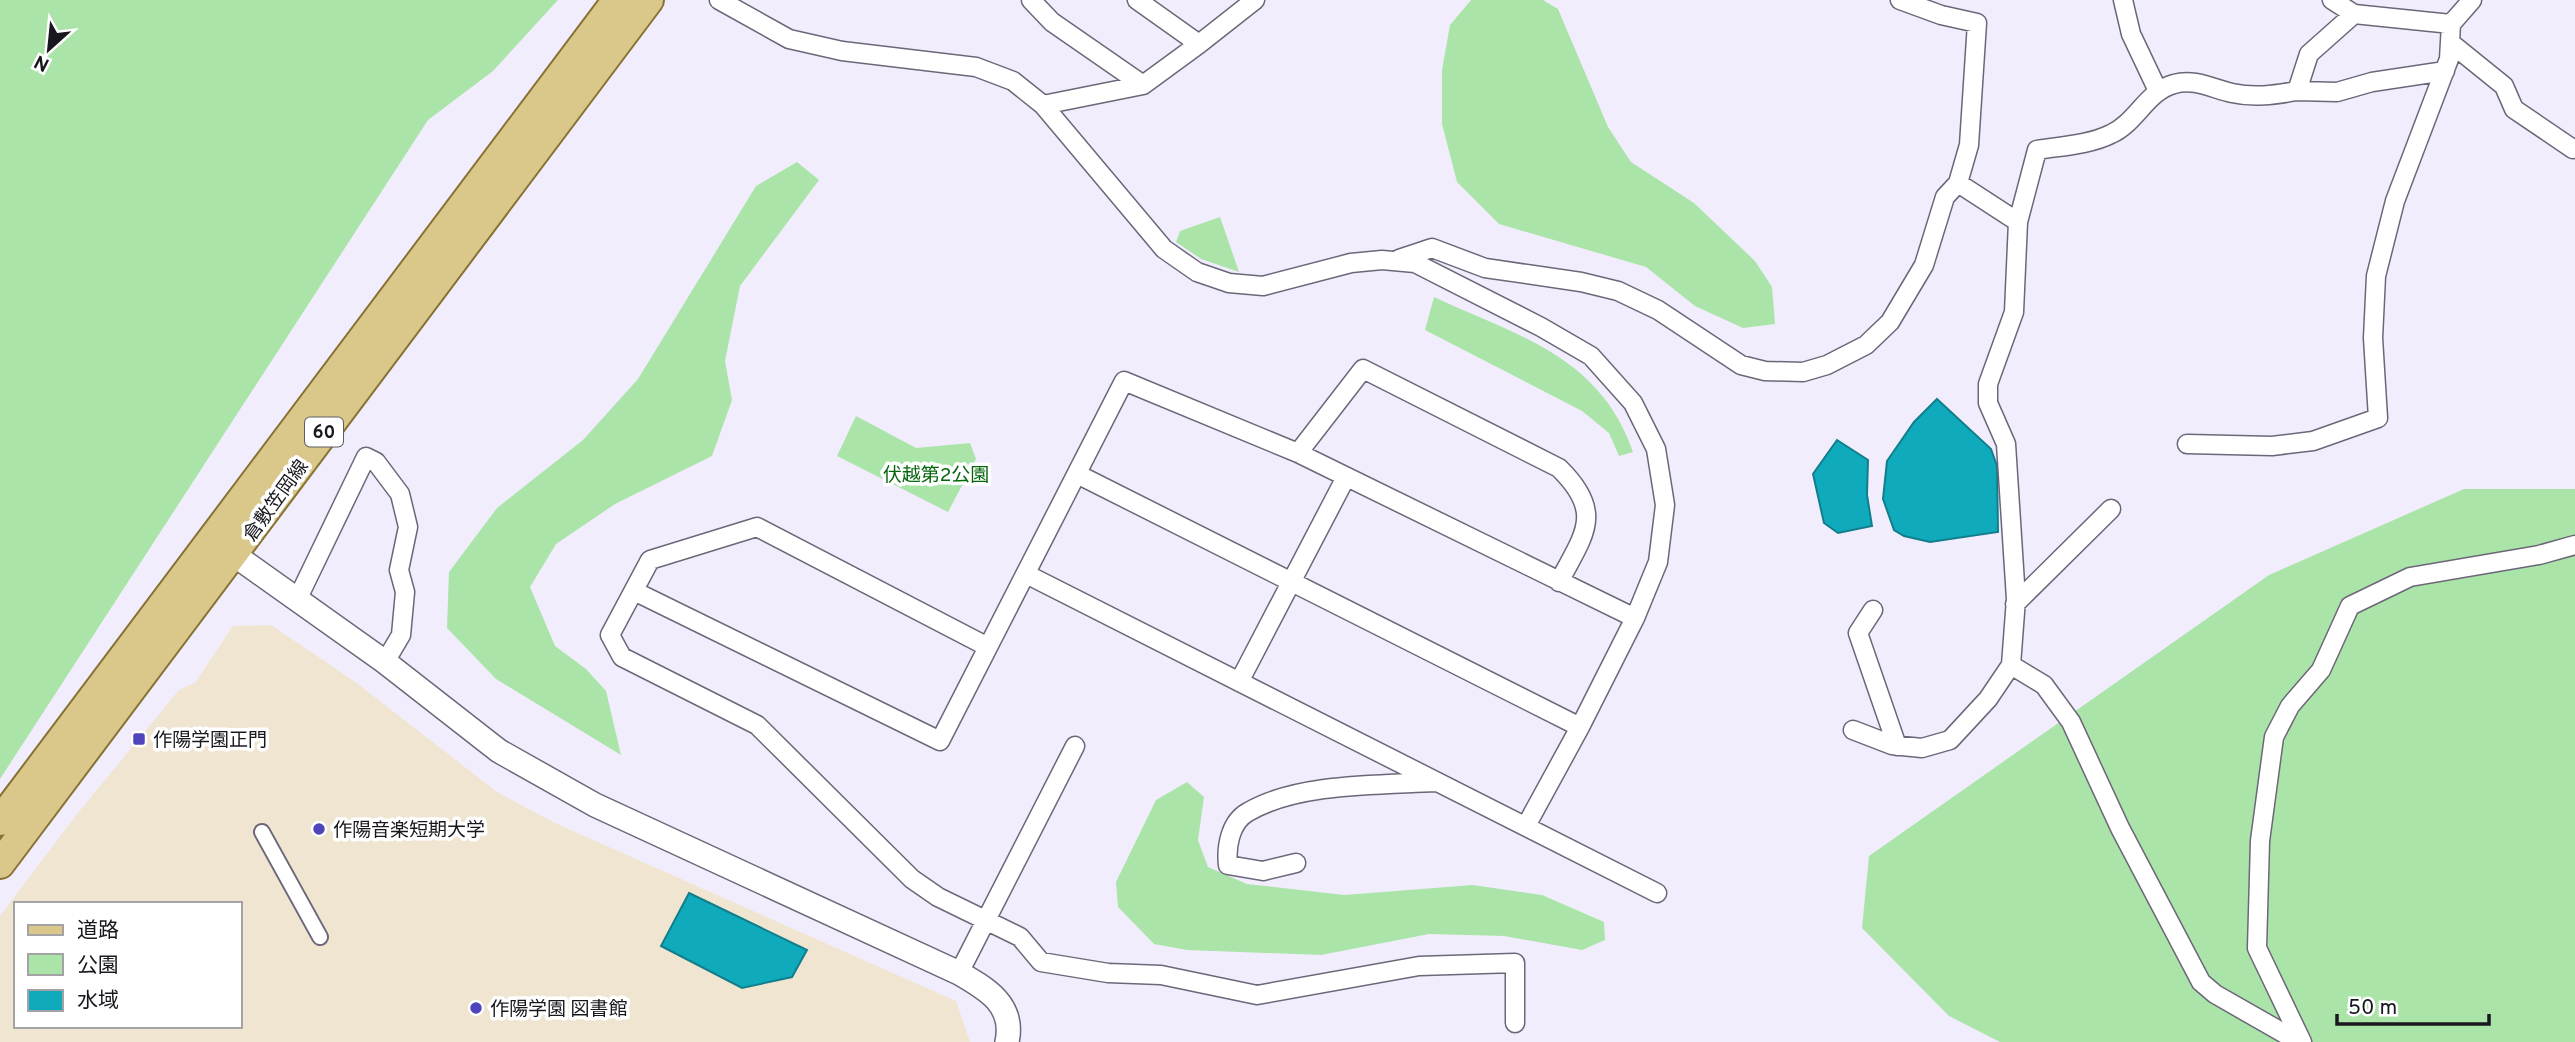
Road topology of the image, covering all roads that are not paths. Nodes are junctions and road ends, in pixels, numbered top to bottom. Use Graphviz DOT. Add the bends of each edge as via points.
graph roads {
  1 [pos="617,0"];
  2 [pos="649,0"];
  3 [pos="719,0"];
  4 [pos="1031,0"];
  5 [pos="1137,0"];
  6 [pos="1255,0"];
  7 [pos="1900,0"];
  8 [pos="2123,0"];
  9 [pos="2332,0"];
  10 [pos="2472,0"];
  11 [pos="2354,15"];
  12 [pos="2451,24"];
  13 [pos="1199,44"];
  14 [pos="2452,44"];
  15 [pos="2445,71"];
  16 [pos="1143,85"];
  17 [pos="2158,90"];
  18 [pos="2297,91"];
  19 [pos="1043,105"];
  20 [pos="2574,149"];
  21 [pos="1958,183"];
  22 [pos="2018,222"];
  23 [pos="1394,261"];
  24 [pos="2187,444"];
  25 [pos="1298,453"];
  26 [pos="1077,474"];
  27 [pos="1346,477"];
  28 [pos="2111,509"];
  29 [pos="211,538"];
  30 [pos="2575,545"];
  31 [pos="235,555"];
  32 [pos="1026,574"];
  33 [pos="1559,582"];
  34 [pos="1292,583"];
  35 [pos="634,591"];
  36 [pos="297,600"];
  37 [pos="2015,604"];
  38 [pos="1873,610"];
  39 [pos="1635,618"];
  40 [pos="988,647"];
  41 [pos="385,662"];
  42 [pos="2011,665"];
  43 [pos="1239,682"];
  44 [pos="1580,727"];
  45 [pos="1853,730"];
  46 [pos="1075,746"];
  47 [pos="1897,746"];
  48 [pos="1439,782"];
  49 [pos="0,821"];
  50 [pos="1526,826"];
  51 [pos="262,832"];
  52 [pos="0,863"];
  53 [pos="1296,863"];
  54 [pos="1657,893"];
  55 [pos="985,919"];
  56 [pos="320,937"];
  57 [pos="959,973"];
  58 [pos="1515,1023"];
  59 [pos="1007,1042"];
  60 [pos="2301,1042"];
  1 -- 29 [label="main road, 倉敷笠岡線 / 60"];
  2 -- 31 [label="main road, 倉敷笠岡線 / 60"];
  3 -- 19 [label="street" via="789,40 976,67 1013,81"];
  4 -- 16 [label="street" via="1052,22"];
  5 -- 13 [label="street"];
  6 -- 13 [label="street"];
  7 -- 21 [label="street" via="1977,23 1969,145"];
  8 -- 17 [label="street" via="2130,34"];
  9 -- 11 [label="street"];
  10 -- 12 [label="street"];
  11 -- 12 [label="street"];
  11 -- 18 [label="street" via="2309,54"];
  12 -- 14 [label="street"];
  13 -- 16 [label="street"];
  14 -- 15 [label="street"];
  14 -- 20 [label="street" via="2504,86 2514,109"];
  15 -- 18 [label="street" via="2337,92"];
  15 -- 24 [label="street" via="2395,201 2376,276 2373,338 2378,418 2313,441 2273,446"];
  16 -- 19 [label="street"];
  17 -- 18 [label="street" via="2175,83 2208,84 2230,93 2262,97"];
  17 -- 22 [label="street" via="2113,134 2037,150"];
  19 -- 23 [label="street" via="1164,249 1197,272 1229,283 1263,286 1351,263"];
  21 -- 22 [label="street"];
  21 -- 23 [label="street" via="1945,197 1924,265 1890,322 1866,345 1803,372 1741,365 1658,310 1618,291 1485,268 1432,248"];
  22 -- 37 [label="street" via="2014,312 1988,384 1988,403 2006,444"];
  23 -- 39 [label="street" via="1415,263 1591,356 1633,403 1656,449 1665,505 1658,562"];
  25 -- 26 [label="street" via="1124,381"];
  25 -- 27 [label="street"];
  25 -- 33 [label="street" via="1363,369 1559,468 1569,478 1579,490 1587,527"];
  26 -- 32 [label="street"];
  26 -- 34 [label="street"];
  27 -- 33 [label="street"];
  27 -- 34 [label="street"];
  28 -- 37 [label="street"];
  29 -- 31 [label="street"];
  29 -- 49 [label="main road, 倉敷笠岡線 / 60"];
  30 -- 60 [label="street" via="2410,577 2350,606 2321,670 2290,706 2274,737 2260,841 2258,948"];
  31 -- 36 [label="street"];
  31 -- 52 [label="main road, 倉敷笠岡線 / 60"];
  32 -- 40 [label="street"];
  32 -- 43 [label="street"];
  33 -- 39 [label="street"];
  34 -- 43 [label="street"];
  34 -- 44 [label="street"];
  35 -- 40 [label="street" via="650,559 757,527"];
  35 -- 40 [label="street" via="940,741"];
  35 -- 55 [label="street" via="610,635 622,657 757,725 912,879"];
  36 -- 41 [label="street"];
  36 -- 41 [label="street" via="366,457 400,494 408,527 399,570 405,592 401,635"];
  37 -- 42 [label="street"];
  38 -- 47 [label="street" via="1858,633"];
  39 -- 44 [label="street"];
  41 -- 57 [label="street" via="499,751 595,805"];
  42 -- 47 [label="street" via="1988,699 1950,740 1922,748"];
  42 -- 60 [label="street" via="2044,685 2071,722 2120,828 2201,982"];
  43 -- 48 [label="street"];
  44 -- 50 [label="street"];
  45 -- 47 [label="street"];
  46 -- 55 [label="street"];
  48 -- 50 [label="street"];
  48 -- 53 [label="street" via="1303,792 1245,813 1226,844 1228,865 1263,872"];
  50 -- 54 [label="street"];
  51 -- 56 [label="street"];
  55 -- 57 [label="street"];
  55 -- 58 [label="street" via="1020,937 1041,962 1108,973 1161,975 1257,995 1419,967 1515,963"];
  57 -- 59 [label="street" via="1001,1003 1007,1017"];
}
